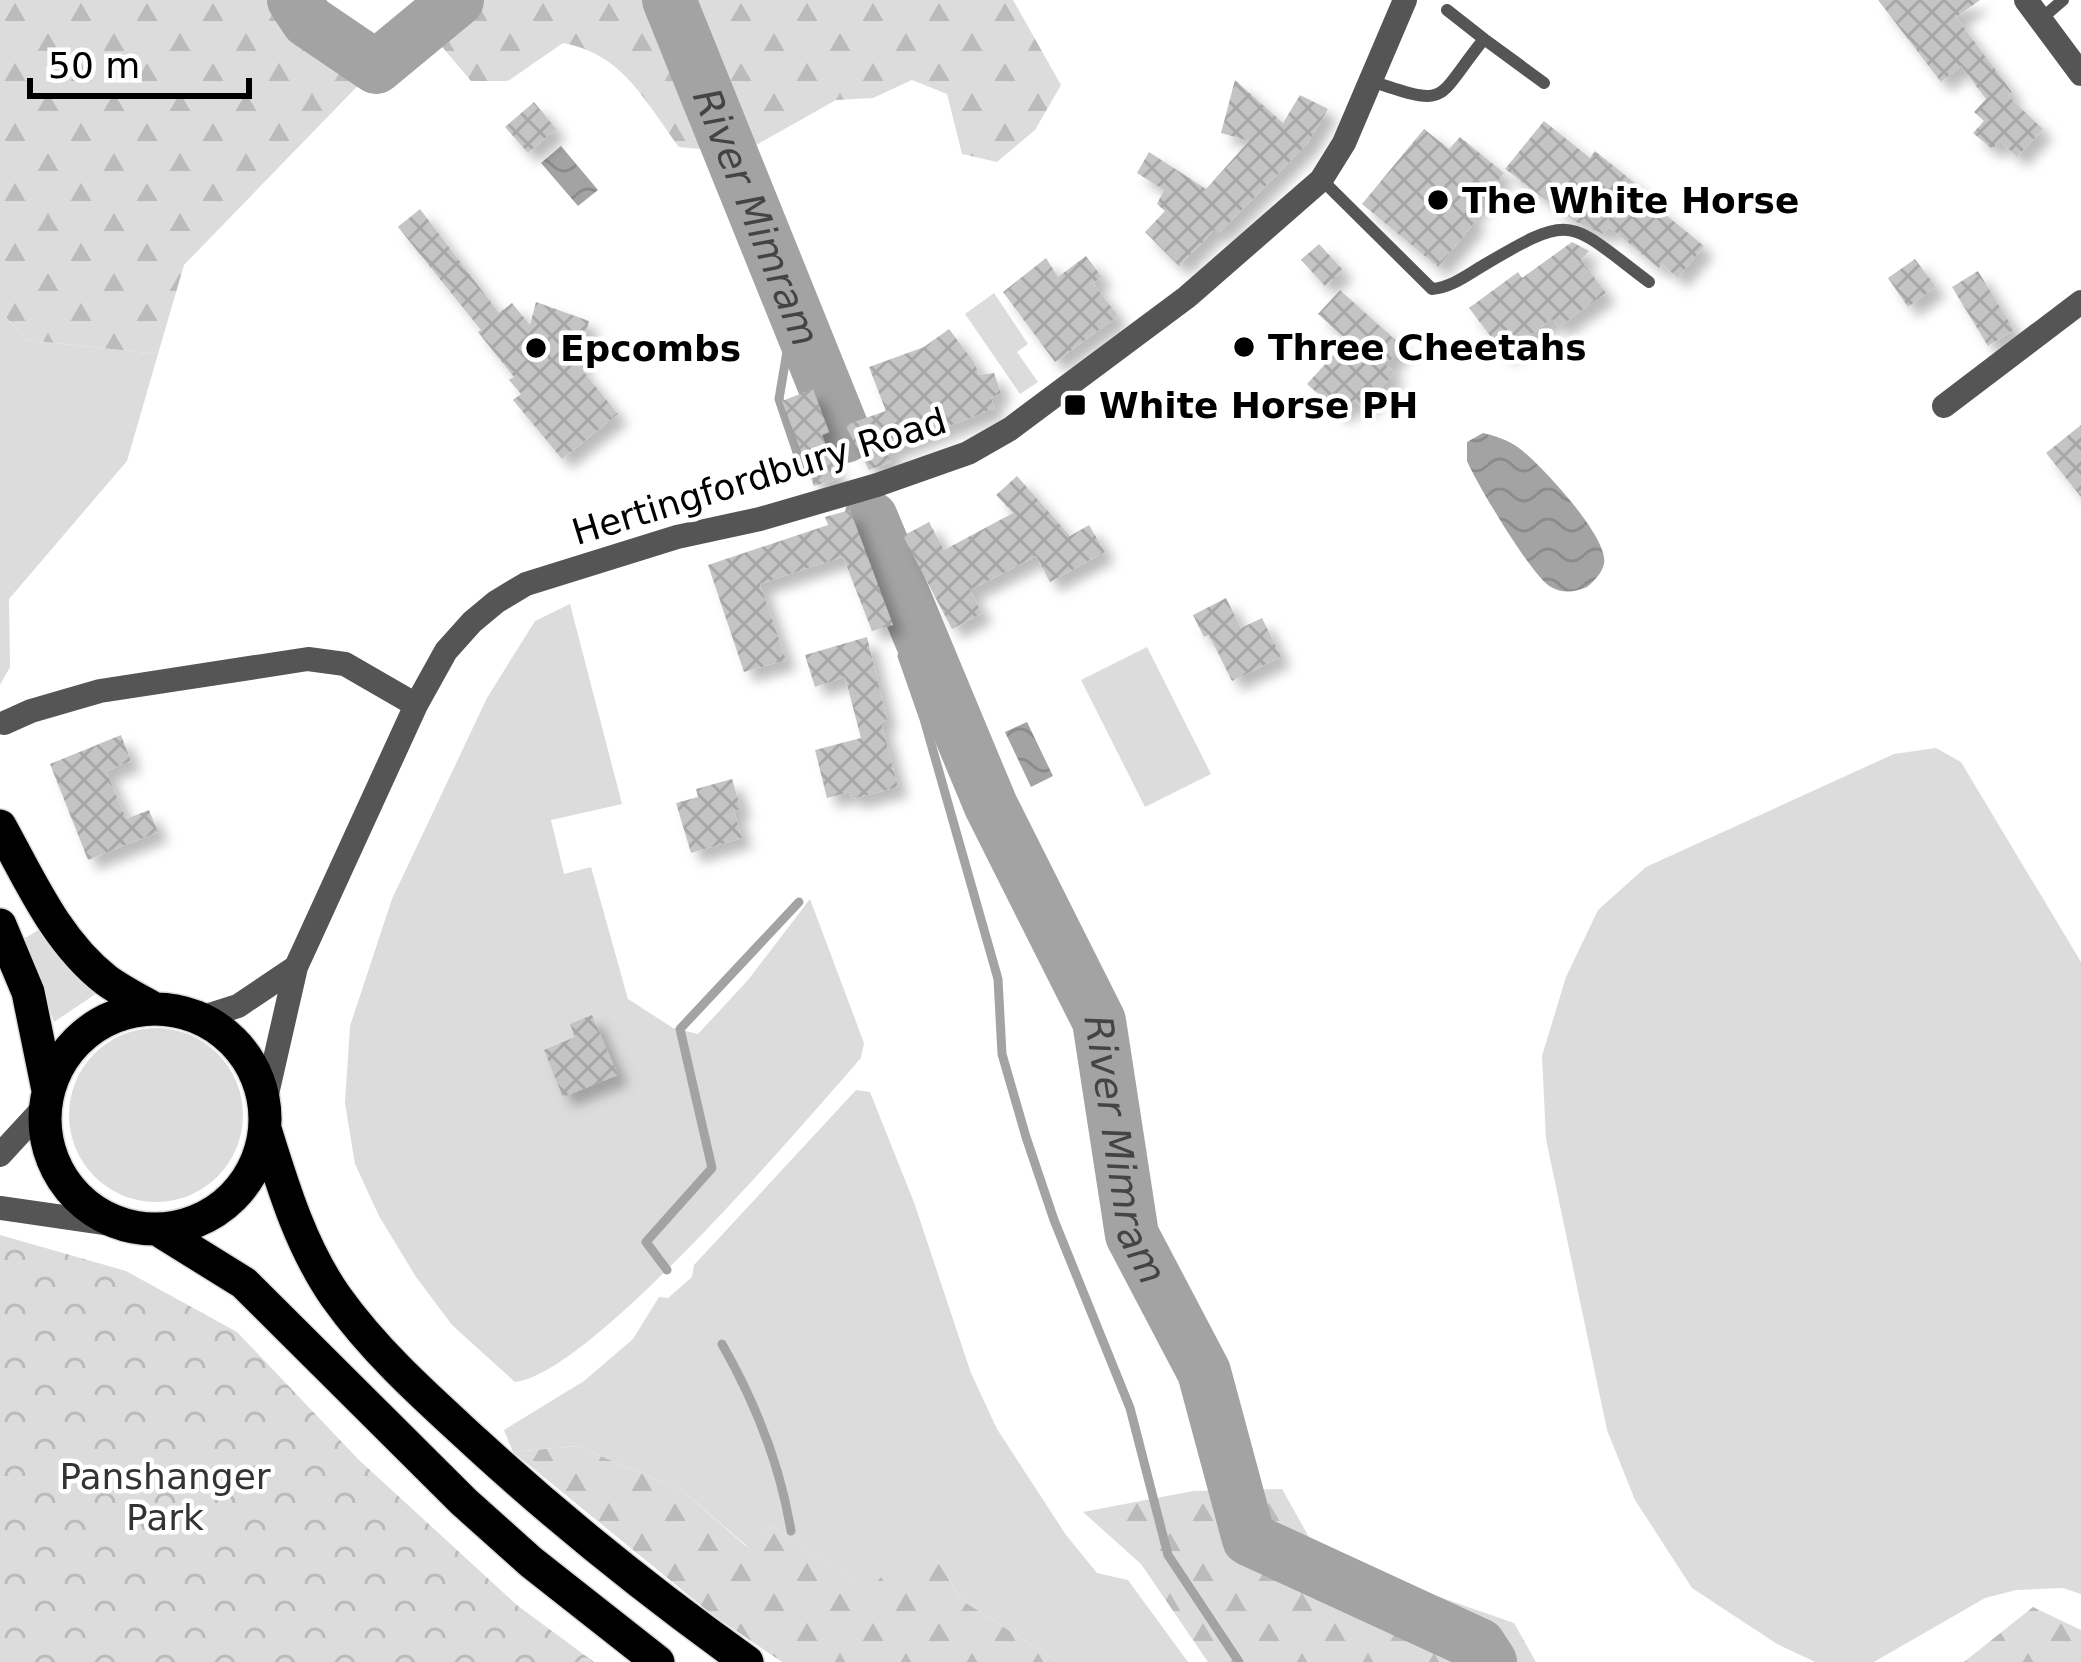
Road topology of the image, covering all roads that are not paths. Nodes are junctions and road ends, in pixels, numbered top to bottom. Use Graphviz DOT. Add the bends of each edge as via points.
graph roads {
  1 [pos="1405,0"];
  2 [pos="2063,0"];
  3 [pos="1447,10"];
  4 [pos="2034,10"];
  5 [pos="1484,39"];
  6 [pos="2081,74"];
  7 [pos="1371,81"];
  8 [pos="1544,83"];
  9 [pos="1321,179"];
  10 [pos="1649,283"];
  11 [pos="2081,302"];
  12 [pos="1944,406"];
  13 [pos="416,704"];
  14 [pos="4,723"];
  15 [pos="0,826"];
  16 [pos="0,925"];
  17 [pos="296,967"];
  18 [pos="155,1009"];
  19 [pos="200,1018"];
  20 [pos="46,1098"];
  21 [pos="264,1118"];
  22 [pos="0,1155"];
  23 [pos="0,1208"];
  24 [pos="144,1228"];
  25 [pos="658,1662"];
  26 [pos="747,1662"];
  1 -- 7 [label="street, Hertingfordbury Road"];
  2 -- 4 [label="lane"];
  3 -- 5 [label="lane"];
  4 -- 6 [label="street"];
  5 -- 7 [label="lane" via="1441,95 1425,99"];
  5 -- 8 [label="lane"];
  7 -- 9 [label="street, Hertingfordbury Road"];
  9 -- 10 [label="lane" via="1432,289 1559,227 1589,237"];
  9 -- 13 [label="street, Hertingfordbury Road" via="1187,297 968,453 526,584 446,651"];
  11 -- 12 [label="street"];
  13 -- 14 [label="street" via="345,664 308,658 100,691"];
  13 -- 17 [label="street, Hertingfordbury Road"];
  15 -- 18 [label="highway" via="79,955"];
  16 -- 20 [label="highway" via="28,992"];
  17 -- 19 [label="street" via="238,1006"];
  17 -- 21 [label="street, Hertingfordbury Road"];
  18 -- 19 [label="highway"];
  18 -- 20 [label="highway" via="126,1012 76,1041"];
  19 -- 21 [label="highway" via="244,1054"];
  20 -- 22 [label="street"];
  20 -- 24 [label="highway" via="46,1138 76,1196 101,1216"];
  21 -- 24 [label="highway" via="259,1155 230,1200 183,1226"];
  21 -- 26 [label="highway" via="307,1247 336,1297 501,1466"];
  23 -- 24 [label="street"];
  24 -- 25 [label="highway" via="244,1283 464,1502"];
}
